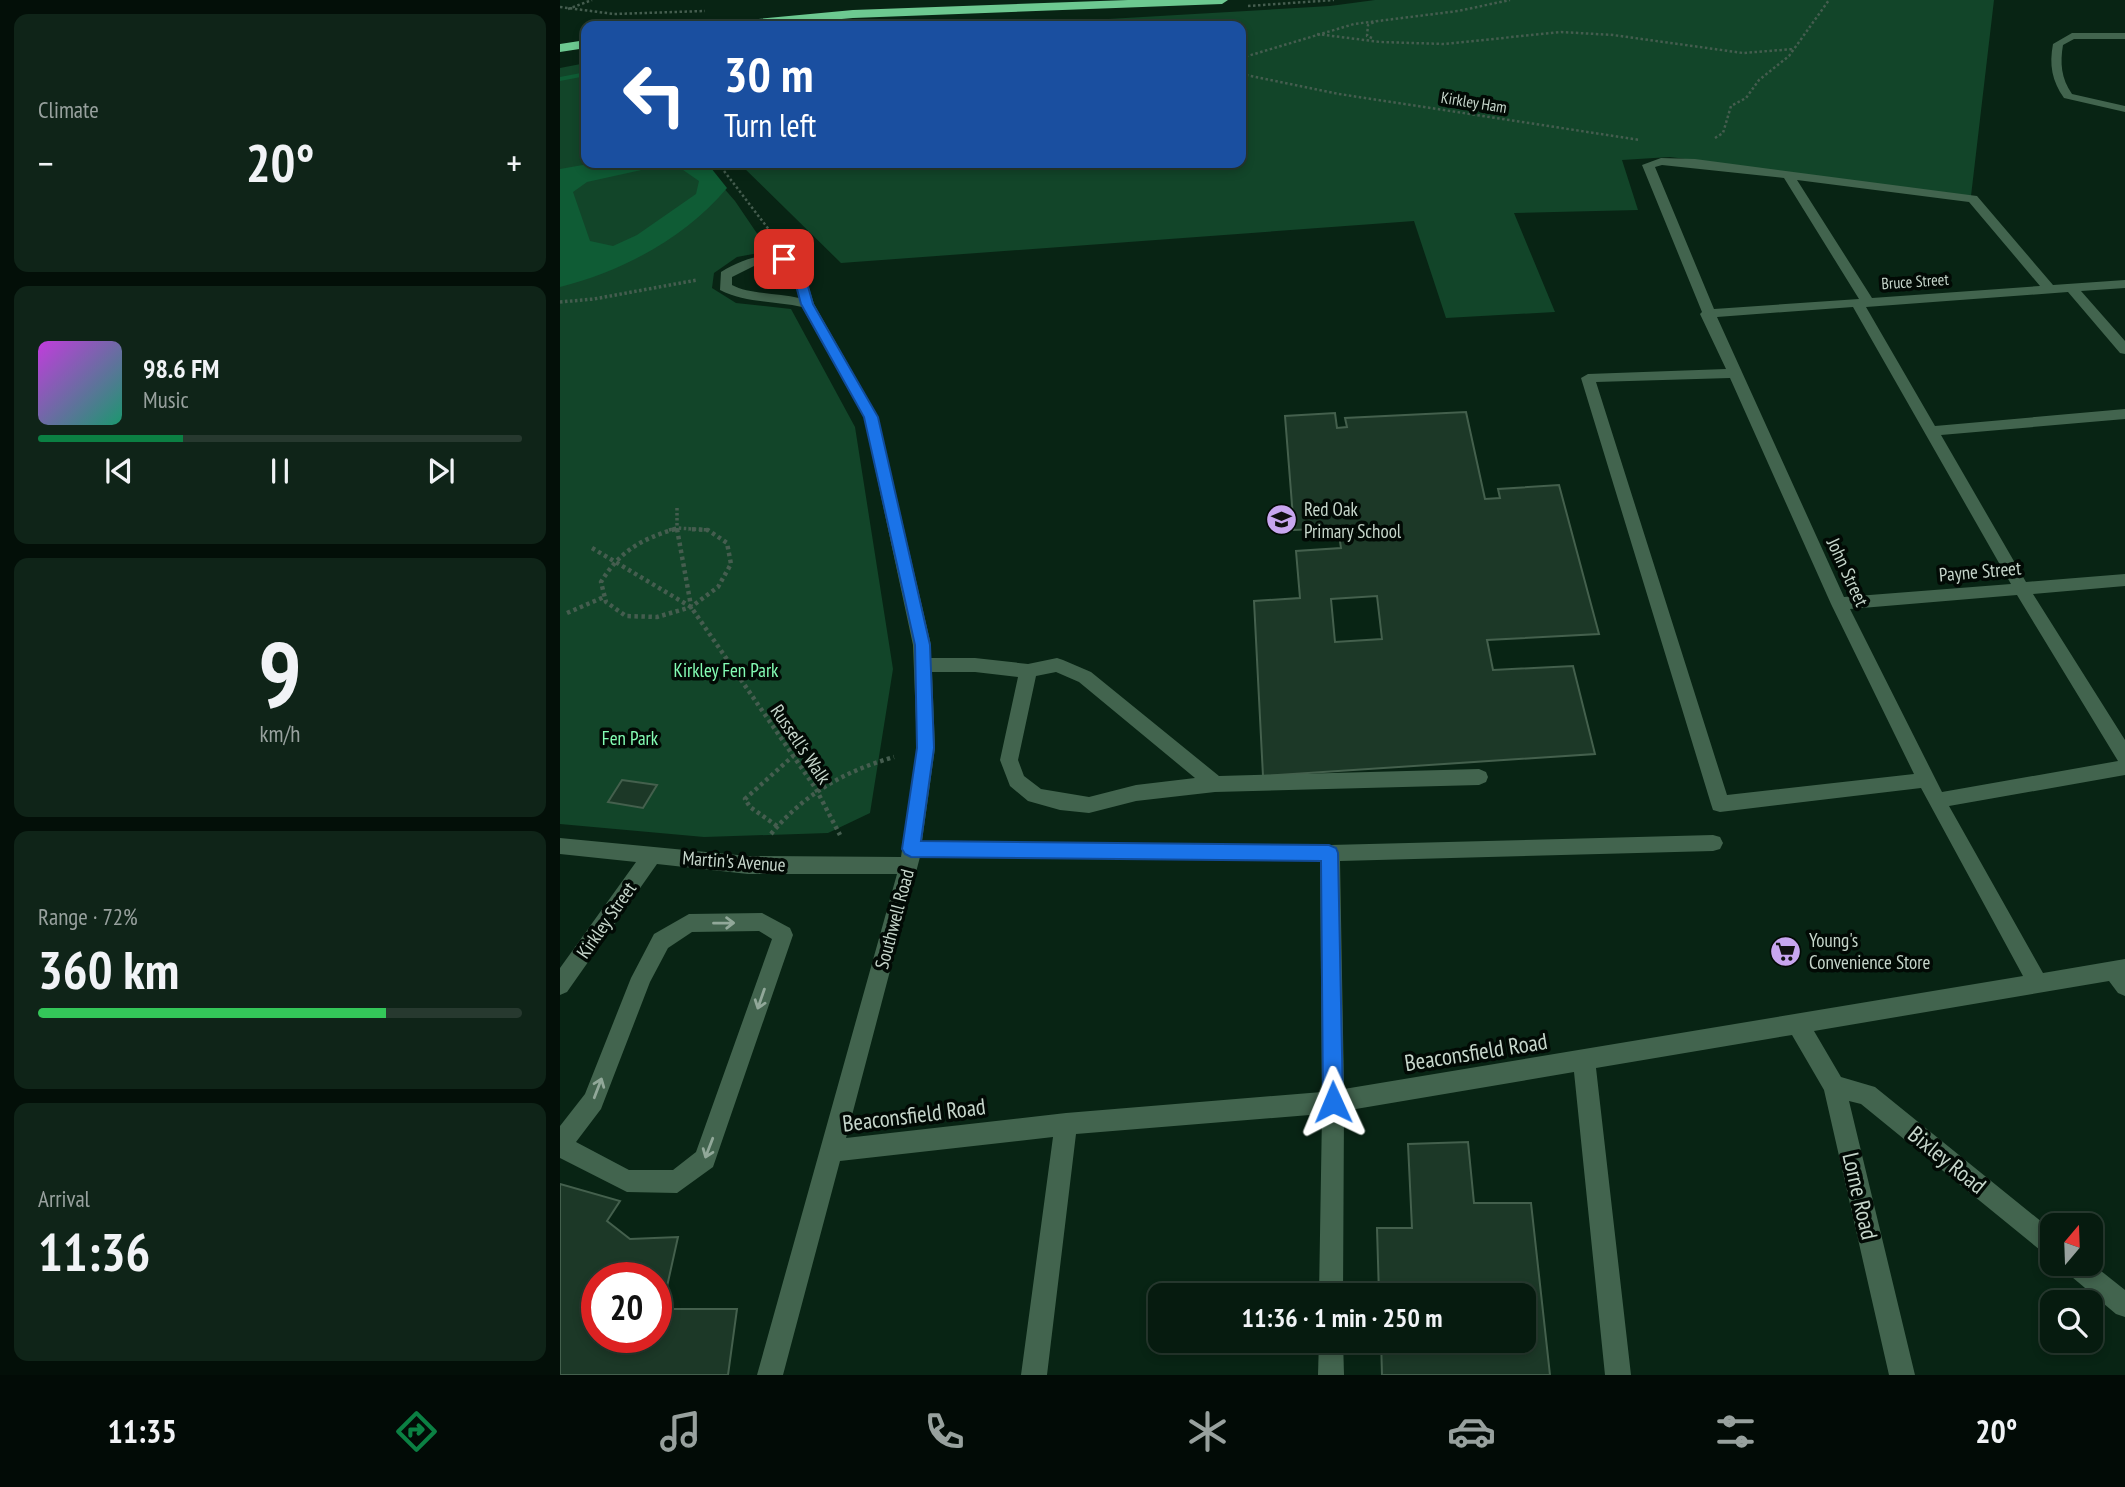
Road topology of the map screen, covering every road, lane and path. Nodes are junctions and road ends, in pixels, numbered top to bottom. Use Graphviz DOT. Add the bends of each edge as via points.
graph roads {
  1 [pos="592,0"];
  2 [pos="1222,0"];
  3 [pos="1510,0"];
  4 [pos="1829,0"];
  5 [pos="560,7"];
  6 [pos="568,9"];
  7 [pos="717,10"];
  8 [pos="1380,19"];
  9 [pos="779,21"];
  10 [pos="1317,34"];
  11 [pos="2125,36"];
  12 [pos="1380,42"];
  13 [pos="581,45"];
  14 [pos="560,48"];
  15 [pos="1794,49"];
  16 [pos="1246,56"];
  17 [pos="1246,75"];
  18 [pos="2125,109"];
  19 [pos="1648,142"];
  20 [pos="1694,158"];
  21 [pos="722,168"];
  22 [pos="1789,177"];
  23 [pos="796,265"];
  24 [pos="726,275"];
  25 [pos="2125,284"];
  26 [pos="2071,287"];
  27 [pos="2049,289"];
  28 [pos="560,302"];
  29 [pos="1863,303"];
  30 [pos="807,304"];
  31 [pos="1707,314"];
  32 [pos="2125,350"];
  33 [pos="1734,373"];
  34 [pos="2125,414"];
  35 [pos="1931,431"];
  36 [pos="677,508"];
  37 [pos="677,528"];
  38 [pos="592,548"];
  39 [pos="614,559"];
  40 [pos="2125,580"];
  41 [pos="2022,589"];
  42 [pos="604,597"];
  43 [pos="1839,604"];
  44 [pos="691,607"];
  45 [pos="567,613"];
  46 [pos="923,665"];
  47 [pos="1028,671"];
  48 [pos="926,748"];
  49 [pos="793,756"];
  50 [pos="2125,756"];
  51 [pos="2125,767"];
  52 [pos="1479,777"];
  53 [pos="1926,780"];
  54 [pos="1215,783"];
  55 [pos="816,789"];
  56 [pos="1936,800"];
  57 [pos="777,826"];
  58 [pos="1713,843"];
  59 [pos="560,846"];
  60 [pos="1329,853"];
  61 [pos="652,855"];
  62 [pos="910,858"];
  63 [pos="748,865"];
  64 [pos="857,866"];
  65 [pos="2121,975"];
  66 [pos="2038,984"];
  67 [pos="560,985"];
  68 [pos="1798,1025"];
  69 [pos="1584,1061"];
  70 [pos="1834,1086"];
  71 [pos="1333,1102"];
  72 [pos="1066,1124"];
  73 [pos="560,1145"];
  74 [pos="831,1151"];
  75 [pos="2040,1235"];
  76 [pos="2089,1276"];
  77 [pos="1331,1283"];
  78 [pos="2125,1305"];
  79 [pos="1331,1353"];
  80 [pos="770,1375"];
  81 [pos="1034,1375"];
  82 [pos="1331,1375"];
  83 [pos="1618,1375"];
  84 [pos="1902,1375"];
  1 -- 6 [label="path"];
  2 -- 9 [label="highway"];
  3 -- 8 [label="path"];
  4 -- 15 [label="path"];
  5 -- 6 [label="path"];
  6 -- 7 [label="path" via="657,15"];
  8 -- 10 [label="path"];
  8 -- 12 [label="path" via="1366,31"];
  10 -- 12 [label="path"];
  10 -- 16 [label="path"];
  11 -- 18 [label="street" via="2072,36 2058,44 2055,60 2068,96"];
  12 -- 15 [label="path" via="1444,44 1562,32 1743,52"];
  13 -- 14 [label="highway"];
  15 -- 20 [label="path" via="1731,106 1723,133"];
  17 -- 19 [label="path, Kirkley Ham"];
  20 -- 22 [label="street"];
  20 -- 31 [label="street, John Street" via="1648,164"];
  21 -- 23 [label="path"];
  22 -- 27 [label="street" via="1973,199"];
  22 -- 29 [label="street"];
  23 -- 24 [label="street" via="762,258"];
  23 -- 30 [label="street, Southwell Road"];
  24 -- 28 [label="path"];
  24 -- 30 [label="street" via="725,287 740,295"];
  25 -- 26 [label="street, Bruce Street"];
  26 -- 27 [label="street, Bruce Street"];
  26 -- 32 [label="street"];
  27 -- 29 [label="street, Bruce Street"];
  29 -- 31 [label="street, Bruce Street"];
  29 -- 35 [label="street"];
  30 -- 46 [label="street, Southwell Road" via="871,417"];
  31 -- 33 [label="street, John Street"];
  33 -- 43 [label="street, John Street"];
  33 -- 53 [label="street" via="1588,378 1720,804"];
  34 -- 35 [label="street"];
  35 -- 41 [label="street"];
  36 -- 37 [label="path, Russell's Walk"];
  37 -- 39 [label="path" via="642,538"];
  37 -- 44 [label="path, Russell's Walk"];
  37 -- 44 [label="path" via="708,530 727,543 731,564 718,587"];
  38 -- 39 [label="path, Russell's Walk"];
  39 -- 42 [label="path" via="601,582"];
  39 -- 44 [label="path, Russell's Walk"];
  40 -- 41 [label="street, Payne Street"];
  41 -- 43 [label="street, Payne Street"];
  41 -- 50 [label="street"];
  42 -- 44 [label="path" via="626,616 657,617"];
  42 -- 45 [label="path"];
  43 -- 53 [label="street, John Street"];
  44 -- 49 [label="path, Russell's Walk"];
  46 -- 47 [label="street"];
  46 -- 48 [label="street, Southwell Road"];
  47 -- 54 [label="street" via="1057,665 1085,677"];
  47 -- 54 [label="street" via="1009,760 1017,781 1035,795 1090,804"];
  48 -- 55 [label="path" via="871,763"];
  48 -- 62 [label="street, Southwell Road"];
  49 -- 55 [label="path, Russell's Walk"];
  49 -- 57 [label="path" via="745,799"];
  51 -- 56 [label="street"];
  52 -- 54 [label="street"];
  53 -- 56 [label="street, John Street"];
  55 -- 57 [label="path"];
  55 -- 64 [label="path, Russell's Walk"];
  56 -- 66 [label="street, John Street"];
  57 -- 63 [label="path"];
  58 -- 60 [label="street, Martin's Avenue"];
  59 -- 61 [label="street, Martin's Avenue"];
  60 -- 62 [label="street, Martin's Avenue"];
  60 -- 71 [label="street"];
  61 -- 63 [label="street, Martin's Avenue"];
  61 -- 67 [label="street, Kirkley Street"];
  62 -- 64 [label="street, Martin's Avenue"];
  62 -- 74 [label="street, Southwell Road"];
  63 -- 64 [label="street, Martin's Avenue"];
  65 -- 66 [label="street, Beaconsfield Road"];
  66 -- 68 [label="street, Beaconsfield Road"];
  68 -- 69 [label="street, Beaconsfield Road"];
  68 -- 70 [label="street, Lorne Road"];
  69 -- 71 [label="street, Beaconsfield Road"];
  69 -- 83 [label="street"];
  70 -- 75 [label="street, Bixley Road" via="1867,1095"];
  70 -- 84 [label="street, Lorne Road"];
  71 -- 72 [label="street, Beaconsfield Road"];
  71 -- 77 [label="street"];
  72 -- 74 [label="street, Beaconsfield Road"];
  72 -- 81 [label="street"];
  73 -- 73 [label="street, one-way" via="593,1101 641,978 662,941 689,923 762,922 783,935 705,1159 677,1182 627,1181"];
  74 -- 80 [label="street, Southwell Road"];
  76 -- 78 [label="street"];
  79 -- 82 [label="street"];
}
